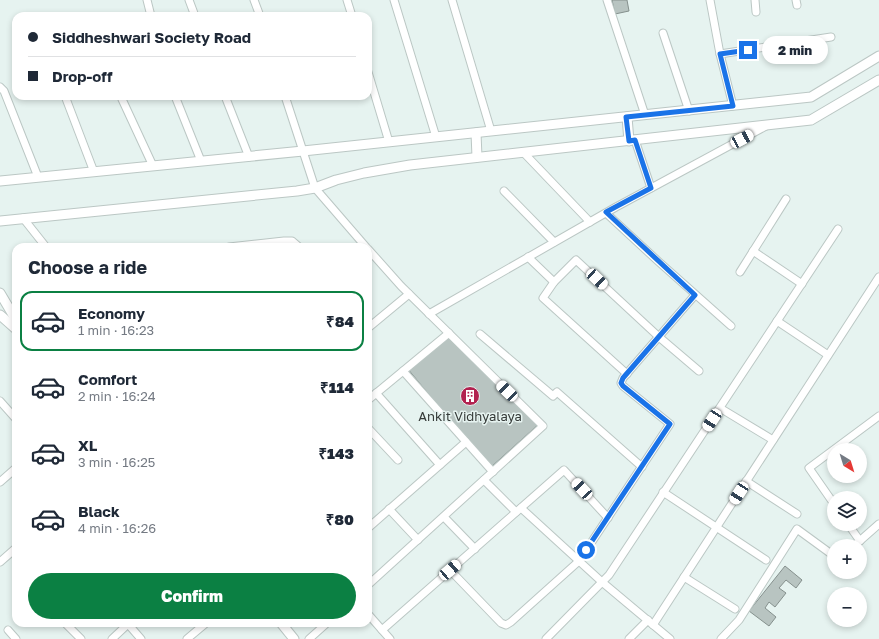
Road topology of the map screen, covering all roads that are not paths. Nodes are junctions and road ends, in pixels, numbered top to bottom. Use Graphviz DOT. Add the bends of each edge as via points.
graph roads {
  1 [pos="147,0"];
  2 [pos="189,0"];
  3 [pos="254,0"];
  4 [pos="347,0"];
  5 [pos="394,0"];
  6 [pos="452,0"];
  7 [pos="607,0"];
  8 [pos="710,0"];
  9 [pos="755,0"];
  10 [pos="150,12"];
  11 [pos="194,12"];
  12 [pos="258,12"];
  13 [pos="351,12"];
  14 [pos="756,12"];
  15 [pos="663,33"];
  16 [pos="832,37"];
  17 [pos="720,54"];
  18 [pos="879,56"];
  19 [pos="879,80"];
  20 [pos="372,85"];
  21 [pos="0,87"];
  22 [pos="67,100"];
  23 [pos="122,100"];
  24 [pos="177,100"];
  25 [pos="227,100"];
  26 [pos="286,100"];
  27 [pos="733,106"];
  28 [pos="689,111"];
  29 [pos="645,115"];
  30 [pos="626,117"];
  31 [pos="768,125"];
  32 [pos="490,131"];
  33 [pos="476,133"];
  34 [pos="436,137"];
  35 [pos="632,140"];
  36 [pos="389,142"];
  37 [pos="303,151"];
  38 [pos="523,152"];
  39 [pos="249,156"];
  40 [pos="477,158"];
  41 [pos="201,161"];
  42 [pos="153,166"];
  43 [pos="94,172"];
  44 [pos="38,177"];
  45 [pos="0,181"];
  46 [pos="315,188"];
  47 [pos="651,188"];
  48 [pos="504,191"];
  49 [pos="786,199"];
  50 [pos="606,212"];
  51 [pos="23,218"];
  52 [pos="0,220"];
  53 [pos="590,222"];
  54 [pos="838,229"];
  55 [pos="554,242"];
  56 [pos="43,243"];
  57 [pos="266,243"];
  58 [pos="294,243"];
  59 [pos="363,243"];
  60 [pos="753,251"];
  61 [pos="372,253"];
  62 [pos="528,257"];
  63 [pos="740,272"];
  64 [pos="879,277"];
  65 [pos="554,282"];
  66 [pos="802,284"];
  67 [pos="0,293"];
  68 [pos="409,294"];
  69 [pos="695,295"];
  70 [pos="12,313"];
  71 [pos="429,314"];
  72 [pos="0,315"];
  73 [pos="777,321"];
  74 [pos="372,324"];
  75 [pos="12,326"];
  76 [pos="731,326"];
  77 [pos="449,333"];
  78 [pos="480,334"];
  79 [pos="659,336"];
  80 [pos="828,355"];
  81 [pos="403,371"];
  82 [pos="700,371"];
  83 [pos="627,374"];
  84 [pos="376,393"];
  85 [pos="372,396"];
  86 [pos="0,401"];
  87 [pos="720,408"];
  88 [pos="12,414"];
  89 [pos="879,416"];
  90 [pos="372,432"];
  91 [pos="773,440"];
  92 [pos="466,442"];
  93 [pos="398,460"];
  94 [pos="440,465"];
  95 [pos="642,467"];
  96 [pos="12,471"];
  97 [pos="493,472"];
  98 [pos="1,479"];
  99 [pos="484,480"];
  100 [pos="746,481"];
  101 [pos="663,492"];
  102 [pos="827,494"];
  103 [pos="389,509"];
  104 [pos="519,510"];
  105 [pos="797,514"];
  106 [pos="444,516"];
  107 [pos="608,518"];
  108 [pos="372,524"];
  109 [pos="879,524"];
  110 [pos="716,527"];
  111 [pos="862,539"];
  112 [pos="418,540"];
  113 [pos="475,549"];
  114 [pos="827,551"];
  115 [pos="12,552"];
  116 [pos="766,560"];
  117 [pos="579,561"];
  118 [pos="0,562"];
  119 [pos="450,570"];
  120 [pos="684,577"];
  121 [pos="372,581"];
  122 [pos="602,582"];
  123 [pos="735,609"];
  124 [pos="372,619"];
  125 [pos="651,622"];
  126 [pos="69,627"];
  127 [pos="124,627"];
  128 [pos="131,627"];
  129 [pos="201,627"];
  130 [pos="284,627"];
  131 [pos="322,627"];
  132 [pos="8,630"];
  133 [pos="382,630"];
  134 [pos="291,638"];
  135 [pos="16,639"];
  136 [pos="81,639"];
  137 [pos="112,639"];
  138 [pos="141,639"];
  139 [pos="187,639"];
  140 [pos="309,639"];
  141 [pos="390,639"];
  142 [pos="546,639"];
  143 [pos="629,639"];
  144 [pos="670,639"];
  145 [pos="721,639"];
  1 -- 10 [label="street"];
  2 -- 11 [label="street"];
  3 -- 12 [label="street"];
  4 -- 13 [label="street"];
  5 -- 34 [label="street"];
  6 -- 32 [label="street"];
  7 -- 29 [label="street"];
  8 -- 17 [label="street"];
  9 -- 14 [label="street"];
  15 -- 28 [label="street"];
  16 -- 17 [label="street"];
  17 -- 27 [label="street"];
  18 -- 27 [label="street" via="811,97"];
  19 -- 31 [label="street" via="811,120"];
  20 -- 36 [label="street"];
  21 -- 44 [label="street"];
  22 -- 43 [label="street"];
  23 -- 42 [label="street"];
  24 -- 41 [label="street"];
  25 -- 39 [label="street"];
  26 -- 37 [label="street"];
  27 -- 28 [label="street"];
  28 -- 29 [label="street"];
  29 -- 30 [label="street"];
  30 -- 32 [label="street"];
  30 -- 35 [label="street"];
  31 -- 35 [label="street"];
  31 -- 47 [label="street"];
  32 -- 33 [label="street"];
  33 -- 34 [label="street"];
  33 -- 40 [label="street"];
  34 -- 36 [label="street"];
  35 -- 38 [label="street"];
  35 -- 47 [label="street"];
  36 -- 37 [label="street"];
  37 -- 39 [label="street"];
  37 -- 46 [label="street"];
  38 -- 40 [label="street"];
  38 -- 53 [label="street"];
  39 -- 41 [label="street"];
  40 -- 46 [label="street" via="364,173"];
  41 -- 42 [label="street"];
  42 -- 43 [label="street"];
  43 -- 44 [label="street"];
  44 -- 45 [label="street"];
  46 -- 51 [label="street"];
  46 -- 59 [label="street"];
  47 -- 50 [label="street"];
  48 -- 55 [label="street"];
  49 -- 60 [label="street"];
  50 -- 53 [label="street"];
  50 -- 69 [label="street"];
  51 -- 52 [label="street"];
  51 -- 56 [label="street"];
  53 -- 55 [label="street"];
  54 -- 66 [label="street"];
  55 -- 62 [label="street"];
  57 -- 58 [label="street"];
  60 -- 63 [label="street"];
  60 -- 66 [label="street"];
  61 -- 68 [label="street"];
  62 -- 65 [label="street"];
  62 -- 71 [label="street"];
  64 -- 80 [label="street"];
  65 -- 79 [label="street" via="576,260"];
  65 -- 83 [label="street" via="543,298"];
  66 -- 73 [label="street"];
  67 -- 70 [label="street"];
  68 -- 71 [label="street"];
  68 -- 74 [label="street"];
  69 -- 76 [label="street"];
  69 -- 79 [label="street"];
  71 -- 77 [label="street"];
  72 -- 75 [label="street"];
  73 -- 80 [label="street"];
  73 -- 87 [label="street"];
  77 -- 81 [label="street"];
  77 -- 97 [label="street" via="543,426"];
  78 -- 95 [label="street" via="553,396 557,392"];
  79 -- 82 [label="street"];
  79 -- 83 [label="street"];
  80 -- 91 [label="street"];
  81 -- 84 [label="street"];
  81 -- 92 [label="street"];
  83 -- 95 [label="street" via="621,383 623,386 670,424"];
  84 -- 85 [label="street"];
  84 -- 94 [label="street"];
  86 -- 88 [label="street"];
  87 -- 91 [label="street"];
  87 -- 101 [label="street"];
  89 -- 102 [label="street" via="808,468"];
  90 -- 93 [label="street"];
  91 -- 100 [label="street"];
  92 -- 94 [label="street"];
  92 -- 97 [label="street"];
  94 -- 103 [label="street"];
  95 -- 107 [label="street"];
  96 -- 98 [label="street"];
  97 -- 99 [label="street"];
  99 -- 104 [label="street"];
  99 -- 106 [label="street"];
  100 -- 105 [label="street"];
  100 -- 110 [label="street"];
  101 -- 110 [label="street"];
  101 -- 122 [label="street"];
  103 -- 108 [label="street"];
  103 -- 112 [label="street"];
  104 -- 107 [label="street" via="564,470"];
  104 -- 113 [label="street"];
  104 -- 117 [label="street"];
  106 -- 112 [label="street"];
  106 -- 113 [label="street"];
  107 -- 117 [label="street"];
  109 -- 111 [label="street"];
  110 -- 116 [label="street"];
  110 -- 120 [label="street"];
  112 -- 121 [label="street"];
  113 -- 119 [label="street"];
  114 -- 145 [label="street" via="797,529 740,620"];
  115 -- 118 [label="street"];
  117 -- 119 [label="street" via="506,625"];
  117 -- 122 [label="street"];
  119 -- 133 [label="street"];
  120 -- 123 [label="street"];
  120 -- 125 [label="street"];
  122 -- 125 [label="street"];
  122 -- 142 [label="street"];
  124 -- 133 [label="street"];
  125 -- 143 [label="street"];
  125 -- 144 [label="street"];
  126 -- 136 [label="street"];
  127 -- 137 [label="street"];
  128 -- 138 [label="street"];
  129 -- 139 [label="street"];
  130 -- 134 [label="street"];
  131 -- 140 [label="street"];
  132 -- 135 [label="street"];
  133 -- 141 [label="street"];
}
